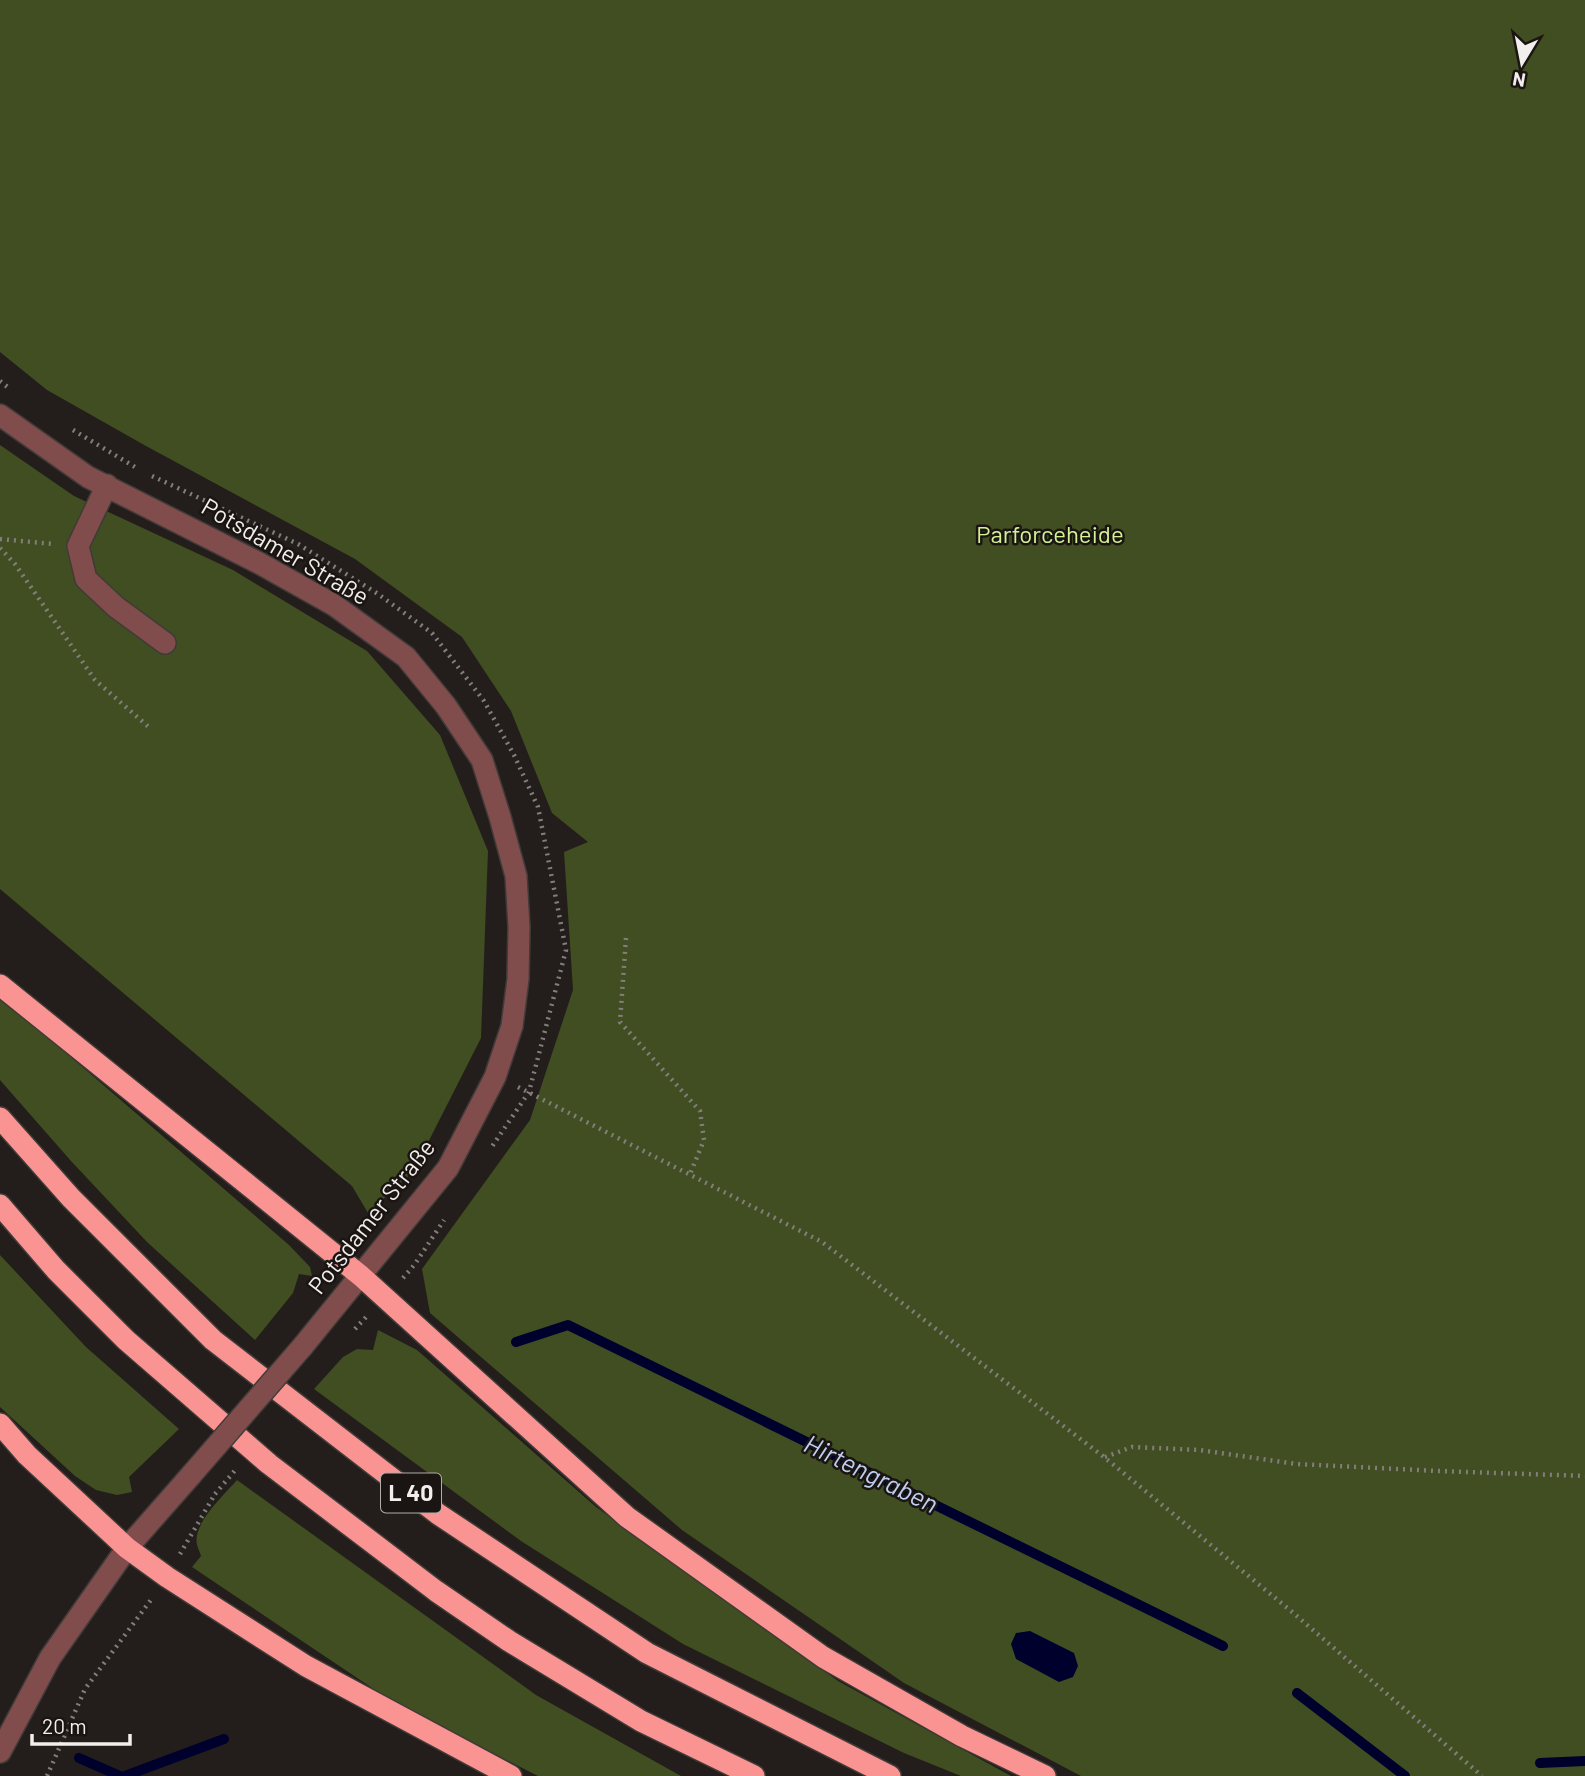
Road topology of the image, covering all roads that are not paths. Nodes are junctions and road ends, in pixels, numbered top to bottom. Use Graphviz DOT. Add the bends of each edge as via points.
graph roads {
  1 [pos="0,415"];
  2 [pos="107,485"];
  3 [pos="164,643"];
  4 [pos="0,985"];
  5 [pos="0,1118"];
  6 [pos="0,1205"];
  7 [pos="361,1276"];
  8 [pos="0,1424"];
  9 [pos="127,1548"];
  10 [pos="0,1752"];
  11 [pos="511,1776"];
  12 [pos="754,1776"];
  13 [pos="890,1776"];
  14 [pos="1045,1776"];
  1 -- 2 [label="street, Potsdamer Straße" via="88,477"];
  2 -- 3 [label="street" via="78,546 86,579"];
  2 -- 7 [label="street, Potsdamer Straße" via="334,605 406,657 482,760 516,876 518,979 512,1026 495,1077 448,1168"];
  4 -- 7 [label="highway"];
  5 -- 13 [label="highway, L 40" via="71,1198 213,1340 438,1514 647,1653"];
  6 -- 12 [label="highway, L 40" via="126,1340 269,1464 436,1591 509,1642 641,1721"];
  7 -- 9 [label="street, Potsdamer Straße, bridge"];
  7 -- 14 [label="highway" via="628,1517 823,1657 962,1736"];
  8 -- 9 [label="highway"];
  9 -- 10 [label="street, Potsdamer Straße" via="50,1658"];
  9 -- 11 [label="highway" via="306,1666"];
}
